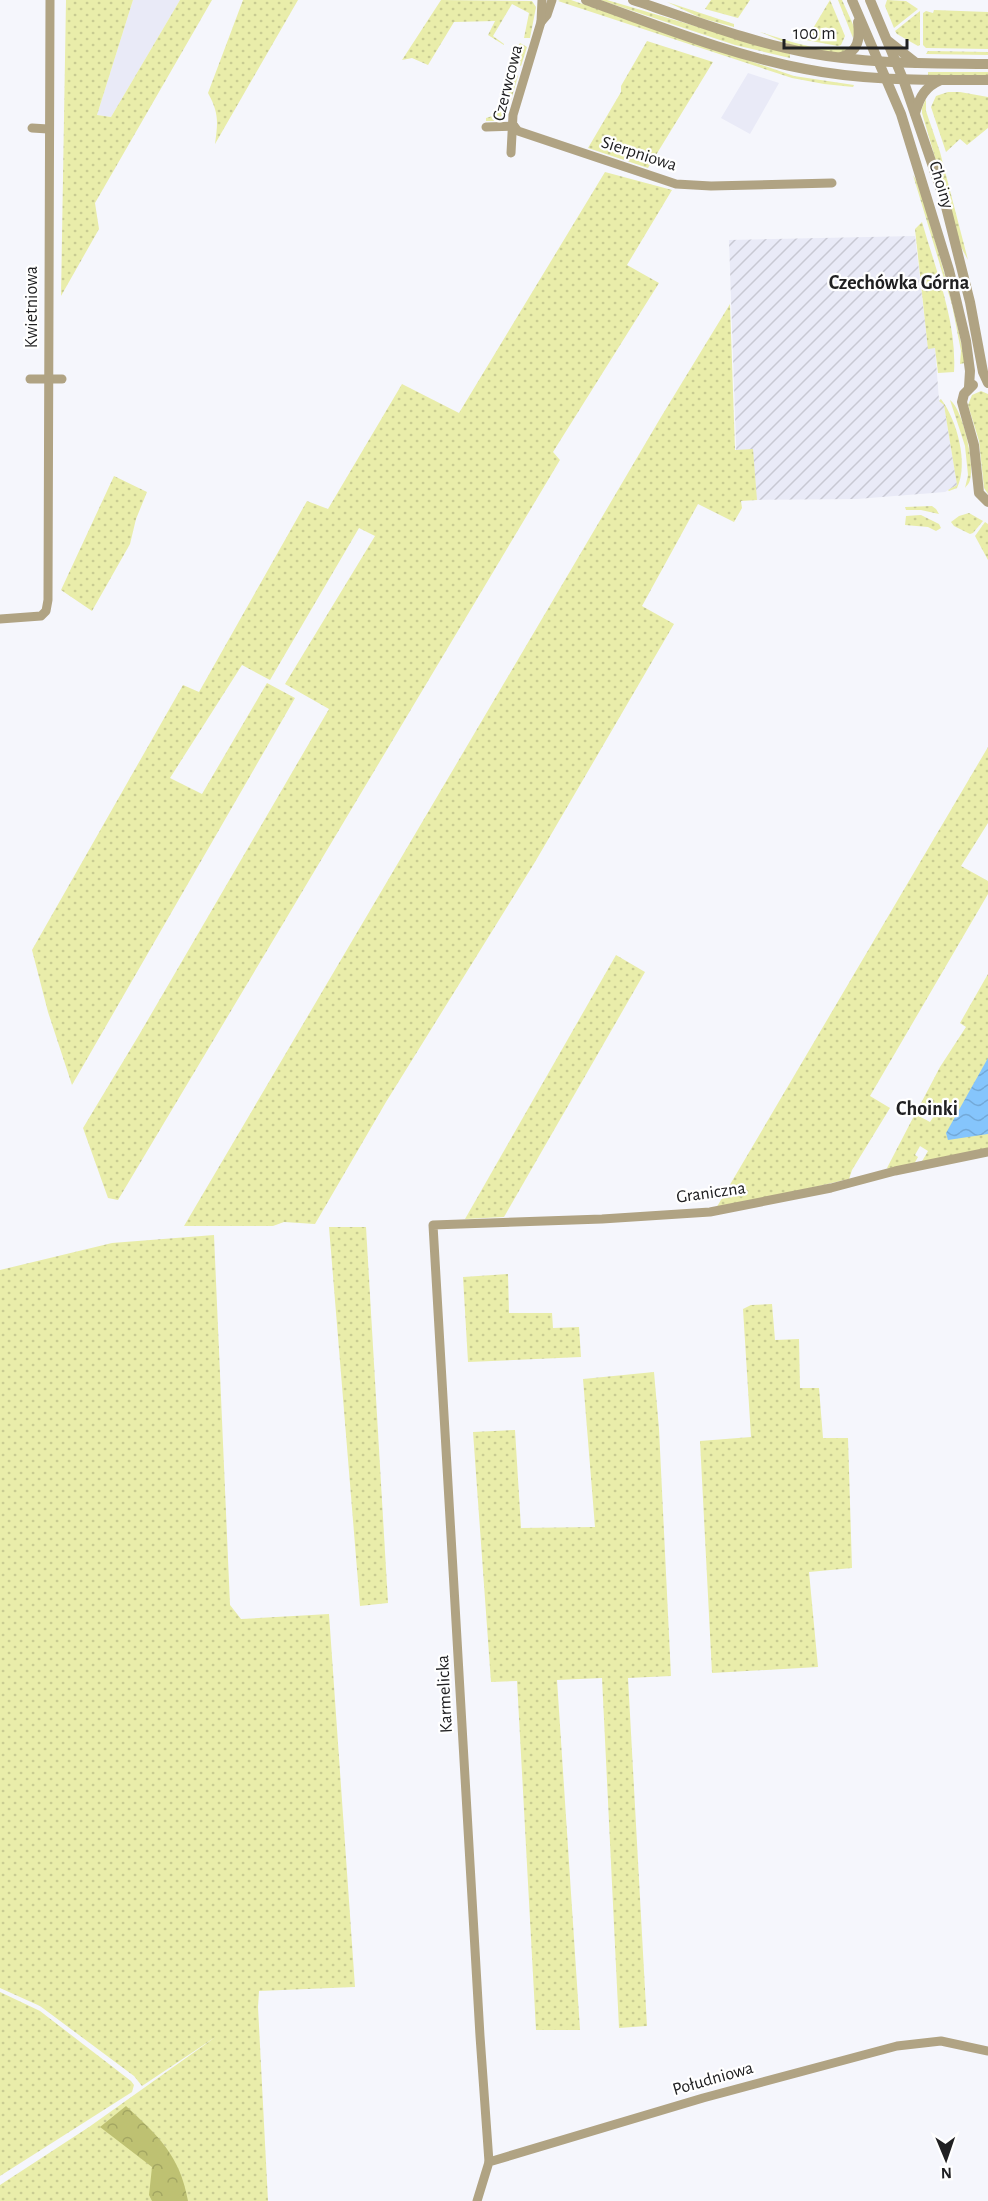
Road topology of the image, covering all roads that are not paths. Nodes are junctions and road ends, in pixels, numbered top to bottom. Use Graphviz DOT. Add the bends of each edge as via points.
graph roads {
  1 [pos="50,0"];
  2 [pos="542,0"];
  3 [pos="552,0"];
  4 [pos="586,0"];
  5 [pos="633,0"];
  6 [pos="870,0"];
  7 [pos="854,5"];
  8 [pos="541,22"];
  9 [pos="888,41"];
  10 [pos="837,58"];
  11 [pos="879,62"];
  12 [pos="897,63"];
  13 [pos="916,63"];
  14 [pos="988,64"];
  15 [pos="886,79"];
  16 [pos="903,79"];
  17 [pos="942,80"];
  18 [pos="988,80"];
  19 [pos="915,113"];
  20 [pos="514,126"];
  21 [pos="486,127"];
  22 [pos="32,128"];
  23 [pos="48,129"];
  24 [pos="511,153"];
  25 [pos="832,183"];
  26 [pos="30,379"];
  27 [pos="48,379"];
  28 [pos="62,379"];
  29 [pos="988,384"];
  30 [pos="969,387"];
  31 [pos="988,502"];
  32 [pos="0,619"];
  33 [pos="988,1152"];
  34 [pos="433,1225"];
  35 [pos="988,2051"];
  36 [pos="489,2162"];
  37 [pos="477,2201"];
  1 -- 23 [label="street, Kwietniowa"];
  2 -- 8 [label="street, Czerwcowa"];
  3 -- 8 [label="street, Czerwcowa"];
  4 -- 15 [label="street" via="776,62"];
  5 -- 10 [label="street" via="750,39"];
  6 -- 9 [label="street, Choiny"];
  7 -- 10 [label="street" via="860,34 857,44 852,52"];
  7 -- 11 [label="street, Choiny"];
  8 -- 20 [label="street, Czerwcowa" via="513,115"];
  9 -- 12 [label="street, Choiny"];
  9 -- 13 [label="street"];
  10 -- 11 [label="street"];
  11 -- 12 [label="street"];
  11 -- 15 [label="street, Choiny"];
  12 -- 13 [label="street"];
  12 -- 16 [label="street, Choiny"];
  13 -- 14 [label="street"];
  15 -- 16 [label="street"];
  15 -- 30 [label="street, Choiny" via="911,143 952,279 966,341"];
  16 -- 17 [label="street"];
  16 -- 19 [label="street, Choiny"];
  17 -- 18 [label="street"];
  17 -- 19 [label="street" via="922,94"];
  19 -- 29 [label="street, Choiny" via="950,222"];
  20 -- 21 [label="street"];
  20 -- 24 [label="street, Czerwcowa"];
  20 -- 25 [label="street, Sierpniowa" via="580,153 676,184"];
  22 -- 23 [label="street"];
  23 -- 27 [label="street, Kwietniowa"];
  26 -- 27 [label="street"];
  27 -- 28 [label="street"];
  27 -- 32 [label="street, Kwietniowa" via="48,600 44,614 35,618"];
  29 -- 30 [label="street"];
  30 -- 31 [label="street, Choiny" via="962,405 974,444 979,493"];
  33 -- 34 [label="street, Graniczna" via="710,1212"];
  34 -- 36 [label="street, Karmelicka"];
  35 -- 36 [label="street, Południowa" via="941,2041 897,2046 703,2098"];
  36 -- 37 [label="street"];
}
